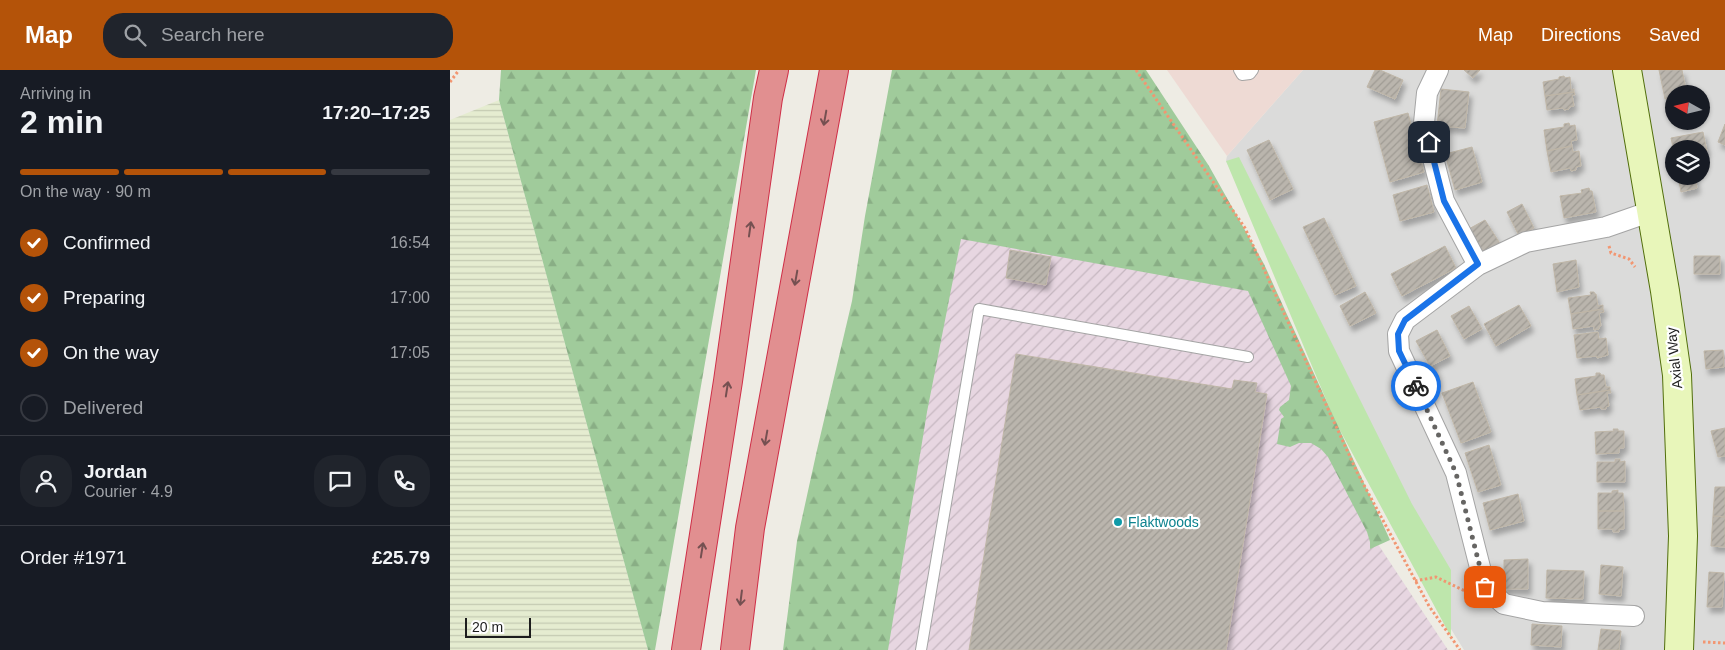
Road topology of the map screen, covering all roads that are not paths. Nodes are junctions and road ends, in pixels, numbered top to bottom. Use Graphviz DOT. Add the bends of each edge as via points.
graph roads {
  1 [pos="774,70"];
  2 [pos="834,70"];
  3 [pos="1239,70"];
  4 [pos="1253,70"];
  5 [pos="1438,70"];
  6 [pos="1627,70"];
  7 [pos="1652,212"];
  8 [pos="1478,264"];
  9 [pos="1248,357"];
  10 [pos="1634,616"];
  11 [pos="1688,646"];
  12 [pos="686,650"];
  13 [pos="735,650"];
  14 [pos="921,650"];
  12 -- 1 [label="highway, one-way"];
  2 -- 13 [label="highway, one-way" via="750,528"];
  3 -- 4 [label="lane" via="1242,75"];
  5 -- 8 [label="street" via="1427,93 1424,123 1444,201"];
  6 -- 7 [label="street, Axial Way"];
  7 -- 8 [label="street" via="1598,228 1526,242"];
  7 -- 11 [label="street, Axial Way" via="1677,376"];
  8 -- 10 [label="street" via="1405,320 1398,334 1399,351 1456,473 1485,587 1504,604 1542,612"];
  9 -- 14 [label="lane" via="979,309"];
}
